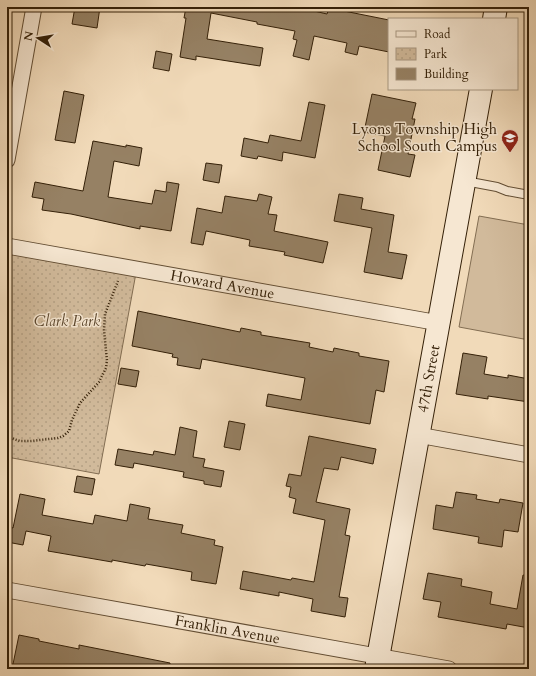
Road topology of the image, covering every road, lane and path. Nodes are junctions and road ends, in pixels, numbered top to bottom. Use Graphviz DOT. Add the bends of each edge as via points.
graph roads {
  1 [pos="34,7"];
  2 [pos="496,7"];
  3 [pos="494,18"];
  4 [pos="481,90"];
  5 [pos="7,160"];
  6 [pos="464,181"];
  7 [pos="529,195"];
  8 [pos="7,246"];
  9 [pos="124,267"];
  10 [pos="439,323"];
  11 [pos="418,435"];
  12 [pos="7,437"];
  13 [pos="529,454"];
  14 [pos="7,590"];
  15 [pos="377,663"];
  16 [pos="448,669"];
  1 -- 5 [label="street"];
  2 -- 3 [label="main road"];
  4 -- 6 [label="main road, 47th Street"];
  6 -- 7 [label="lane"];
  6 -- 10 [label="main road, 47th Street"];
  8 -- 9 [label="street, Howard Avenue"];
  9 -- 10 [label="street, Howard Avenue"];
  9 -- 12 [label="path" via="105,314 106,368 99,382 80,403 69,430 58,438 20,441"];
  10 -- 11 [label="main road, 47th Street"];
  11 -- 13 [label="street"];
  11 -- 15 [label="main road, 47th Street"];
  14 -- 15 [label="street, Franklin Avenue"];
  15 -- 16 [label="street, Franklin Avenue"];
}
